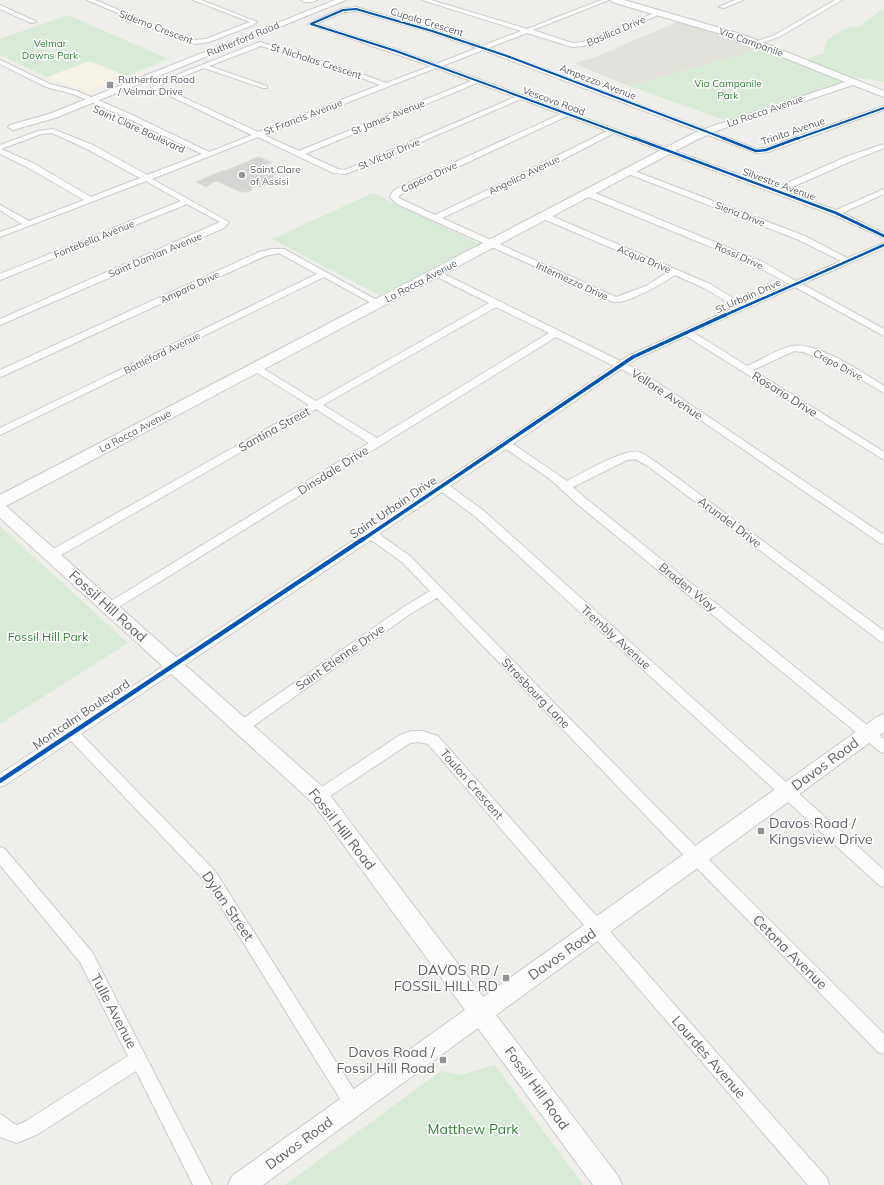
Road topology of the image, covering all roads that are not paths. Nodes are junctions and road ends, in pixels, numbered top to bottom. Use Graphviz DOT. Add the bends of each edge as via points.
graph roads {
  1 [pos="90,0"];
  2 [pos="196,0"];
  3 [pos="304,0"];
  4 [pos="314,0"];
  5 [pos="342,0"];
  6 [pos="425,0"];
  7 [pos="606,0"];
  8 [pos="615,0"];
  9 [pos="740,0"];
  10 [pos="839,0"];
  11 [pos="0,7"];
  12 [pos="722,8"];
  13 [pos="659,13"];
  14 [pos="33,22"];
  15 [pos="527,31"];
  16 [pos="755,43"];
  17 [pos="483,48"];
  18 [pos="0,62"];
  19 [pos="203,66"];
  20 [pos="436,66"];
  21 [pos="477,81"];
  22 [pos="853,82"];
  23 [pos="385,85"];
  24 [pos="265,87"];
  25 [pos="884,94"];
  26 [pos="520,97"];
  27 [pos="85,100"];
  28 [pos="884,108"];
  29 [pos="566,114"];
  30 [pos="10,128"];
  31 [pos="613,131"];
  32 [pos="708,131"];
  33 [pos="258,135"];
  34 [pos="884,146"];
  35 [pos="0,147"];
  36 [pos="0,151"];
  37 [pos="668,151"];
  38 [pos="299,154"];
  39 [pos="204,156"];
  40 [pos="629,171"];
  41 [pos="146,178"];
  42 [pos="884,191"];
  43 [pos="777,192"];
  44 [pos="587,194"];
  45 [pos="90,200"];
  46 [pos="187,201"];
  47 [pos="0,207"];
  48 [pos="836,213"];
  49 [pos="544,216"];
  50 [pos="435,218"];
  51 [pos="28,224"];
  52 [pos="0,235"];
  53 [pos="884,236"];
  54 [pos="491,244"];
  55 [pos="884,245"];
  56 [pos="847,262"];
  57 [pos="675,272"];
  58 [pos="436,273"];
  59 [pos="324,274"];
  60 [pos="0,277"];
  61 [pos="795,284"];
  62 [pos="378,303"];
  63 [pos="496,303"];
  64 [pos="742,307"];
  65 [pos="0,322"];
  66 [pos="556,332"];
  67 [pos="686,332"];
  68 [pos="884,333"];
  69 [pos="621,365"];
  70 [pos="256,368"];
  71 [pos="746,370"];
  72 [pos="0,374"];
  73 [pos="884,390"];
  74 [pos="316,405"];
  75 [pos="0,432"];
  76 [pos="377,443"];
  77 [pos="506,444"];
  78 [pos="884,457"];
  79 [pos="442,486"];
  80 [pos="566,486"];
  81 [pos="0,502"];
  82 [pos="0,510"];
  83 [pos="372,534"];
  84 [pos="884,540"];
  85 [pos="52,555"];
  86 [pos="438,592"];
  87 [pos="110,607"];
  88 [pos="884,638"];
  89 [pos="174,664"];
  90 [pos="243,726"];
  91 [pos="876,728"];
  92 [pos="72,733"];
  93 [pos="884,747"];
  94 [pos="0,781"];
  95 [pos="787,792"];
  96 [pos="319,796"];
  97 [pos="0,854"];
  98 [pos="697,858"];
  99 [pos="884,880"];
  100 [pos="598,929"];
  101 [pos="481,1012"];
  102 [pos="884,1046"];
  103 [pos="139,1060"];
  104 [pos="353,1104"];
  105 [pos="0,1123"];
  106 [pos="202,1185"];
  107 [pos="241,1185"];
  108 [pos="609,1185"];
  109 [pos="820,1185"];
  1 -- 2 [label="street, Siderno Crescent" via="195,42 210,40 253,23"];
  3 -- 4 [label="street"];
  5 -- 27 [label="street, Rutherford Road"];
  6 -- 15 [label="street, Basilica Drive"];
  7 -- 15 [label="street, St Francis Avenue"];
  8 -- 13 [label="street, Via Campanile"];
  9 -- 12 [label="street"];
  10 -- 16 [label="street" via="777,36"];
  11 -- 14 [label="street"];
  13 -- 15 [label="street, Basilica Drive" via="580,45 572,45"];
  13 -- 16 [label="street, Via Campanile"];
  15 -- 17 [label="street, St Francis Avenue"];
  16 -- 22 [label="street, Via Campanile"];
  17 -- 20 [label="street, St Francis Avenue"];
  17 -- 20 [label="street, Cupola Crescent" via="356,9 346,9 311,24"];
  17 -- 32 [label="street, Ampezzo Avenue"];
  18 -- 27 [label="street, Saint Clare Boulevard" via="59,91"];
  19 -- 23 [label="street, St Nicholas Crescent" via="254,45 264,44"];
  19 -- 24 [label="street"];
  19 -- 33 [label="street, St Nicholas Crescent" via="153,86"];
  20 -- 21 [label="street, Vescovo Road"];
  20 -- 23 [label="street, St Francis Avenue"];
  21 -- 26 [label="street, Vescovo Road"];
  21 -- 38 [label="street, St James Avenue"];
  22 -- 25 [label="street, Via Campanile"];
  22 -- 32 [label="street, La Rocca Avenue"];
  23 -- 33 [label="street, St Francis Avenue"];
  26 -- 29 [label="street, Vescovo Road"];
  26 -- 38 [label="street, St Victor Drive" via="346,172 336,171"];
  27 -- 30 [label="street, Rutherford Road" via="52,116"];
  27 -- 39 [label="street, Saint Clare Boulevard" via="148,132"];
  28 -- 32 [label="street, Trinita Avenue" via="766,150 756,150"];
  29 -- 31 [label="street, Vescovo Road"];
  29 -- 50 [label="street, Capera Drive" via="394,195 400,202"];
  31 -- 37 [label="street, Vescovo Road"];
  31 -- 50 [label="street, Angelico Avenue"];
  32 -- 37 [label="street, La Rocca Avenue"];
  33 -- 38 [label="street, St Victor Drive"];
  33 -- 39 [label="street, St Francis Avenue"];
  34 -- 43 [label="street" via="851,158"];
  35 -- 41 [label="street, Saint Damian Avenue" via="40,132 53,131 90,147"];
  36 -- 45 [label="street" via="30,165"];
  37 -- 40 [label="street, La Rocca Avenue"];
  37 -- 43 [label="street, Silvestre Avenue"];
  39 -- 41 [label="street, St Francis Avenue"];
  40 -- 44 [label="street, La Rocca Avenue"];
  40 -- 56 [label="street, Siena Drive" via="802,238"];
  41 -- 45 [label="street, St Francis Avenue"];
  41 -- 46 [label="street, Saint Damian Avenue"];
  42 -- 48 [label="street"];
  43 -- 48 [label="street, Silvestre Avenue"];
  44 -- 49 [label="street, La Rocca Avenue"];
  44 -- 61 [label="street, Rossi Drive" via="752,261"];
  45 -- 51 [label="street, St Francis Avenue"];
  46 -- 60 [label="street, Fontebella Avenue"];
  46 -- 65 [label="street, Saint Damian Avenue" via="225,222 221,226"];
  47 -- 51 [label="street"];
  48 -- 53 [label="street, Silvestre Avenue"];
  49 -- 54 [label="street, La Rocca Avenue"];
  49 -- 57 [label="street, Acqua Drive"];
  50 -- 54 [label="street, Capera Drive"];
  51 -- 52 [label="street, St Francis Avenue"];
  54 -- 57 [label="street, Intermezzo Drive" via="616,300 649,288"];
  54 -- 58 [label="street, La Rocca Avenue"];
  55 -- 56 [label="street, St Urbain Drive"];
  56 -- 61 [label="street, St Urbain Drive"];
  57 -- 64 [label="street, Acqua Drive" via="707,286"];
  58 -- 62 [label="street, La Rocca Avenue"];
  58 -- 63 [label="street, Vellore Avenue"];
  59 -- 62 [label="street, Amparo Drive"];
  59 -- 72 [label="street, Amparo Drive" via="281,251 262,254"];
  59 -- 75 [label="street, Battleford Avenue"];
  61 -- 64 [label="street, St Urbain Drive"];
  61 -- 68 [label="street, Rossi Drive"];
  62 -- 70 [label="street, La Rocca Avenue"];
  63 -- 66 [label="street, Vellore Avenue"];
  63 -- 74 [label="street, Santina Street"];
  64 -- 67 [label="street, St Urbain Drive"];
  66 -- 69 [label="street, Vellore Avenue"];
  66 -- 76 [label="street, Dinsdale Drive"];
  67 -- 69 [label="street, St Urbain Drive" via="648,349"];
  67 -- 71 [label="street, Rosario Drive"];
  69 -- 77 [label="street, Saint Urbain Drive"];
  69 -- 84 [label="street, Vellore Avenue" via="642,376"];
  70 -- 74 [label="street"];
  70 -- 81 [label="street, La Rocca Avenue"];
  71 -- 73 [label="street, Crepo Drive" via="793,348 801,348 816,351"];
  71 -- 78 [label="street, Rosario Drive"];
  74 -- 76 [label="street"];
  74 -- 85 [label="street, Santina Street"];
  76 -- 87 [label="street, Dinsdale Drive"];
  77 -- 79 [label="street, Saint Urbain Drive"];
  77 -- 80 [label="street, Braden Way"];
  79 -- 83 [label="street, Saint Urbain Drive"];
  79 -- 95 [label="street, Trembly Avenue" via="480,514"];
  80 -- 88 [label="street, Arundel Drive" via="624,457 636,455 652,464"];
  80 -- 91 [label="street, Braden Way" via="580,500"];
  82 -- 85 [label="street, Fossil Hill Road"];
  83 -- 86 [label="street, Strasbourg Lane" via="401,554"];
  83 -- 89 [label="street, Saint Urbain Drive"];
  85 -- 87 [label="street, Fossil Hill Road"];
  86 -- 90 [label="street, Saint Etienne Drive" via="406,611"];
  86 -- 98 [label="street, Strasbourg Lane"];
  87 -- 89 [label="street, Fossil Hill Road"];
  89 -- 90 [label="street, Fossil Hill Road"];
  89 -- 92 [label="street, Montcalm Boulevard"];
  90 -- 96 [label="street, Fossil Hill Road"];
  91 -- 93 [label="street, Braden Way"];
  91 -- 95 [label="street, Davos Road"];
  92 -- 94 [label="street, Montcalm Boulevard"];
  92 -- 104 [label="street, Dylan Street" via="210,876"];
  95 -- 98 [label="street, Davos Road"];
  95 -- 99 [label="street, Trembly Avenue"];
  96 -- 100 [label="street, Toulon Crescent" via="409,738 422,735 433,740"];
  96 -- 101 [label="street, Fossil Hill Road"];
  97 -- 103 [label="street, Tulle Avenue" via="86,957"];
  98 -- 100 [label="street, Davos Road"];
  98 -- 102 [label="street, Cetona Avenue"];
  100 -- 101 [label="street, Davos Road"];
  100 -- 109 [label="street, Lourdes Avenue"];
  101 -- 104 [label="street, Davos Road"];
  101 -- 108 [label="street, Fossil Hill Road"];
  103 -- 105 [label="street" via="32,1128 17,1134 5,1130"];
  103 -- 106 [label="street, Tulle Avenue"];
  104 -- 107 [label="street, Davos Road"];
}
